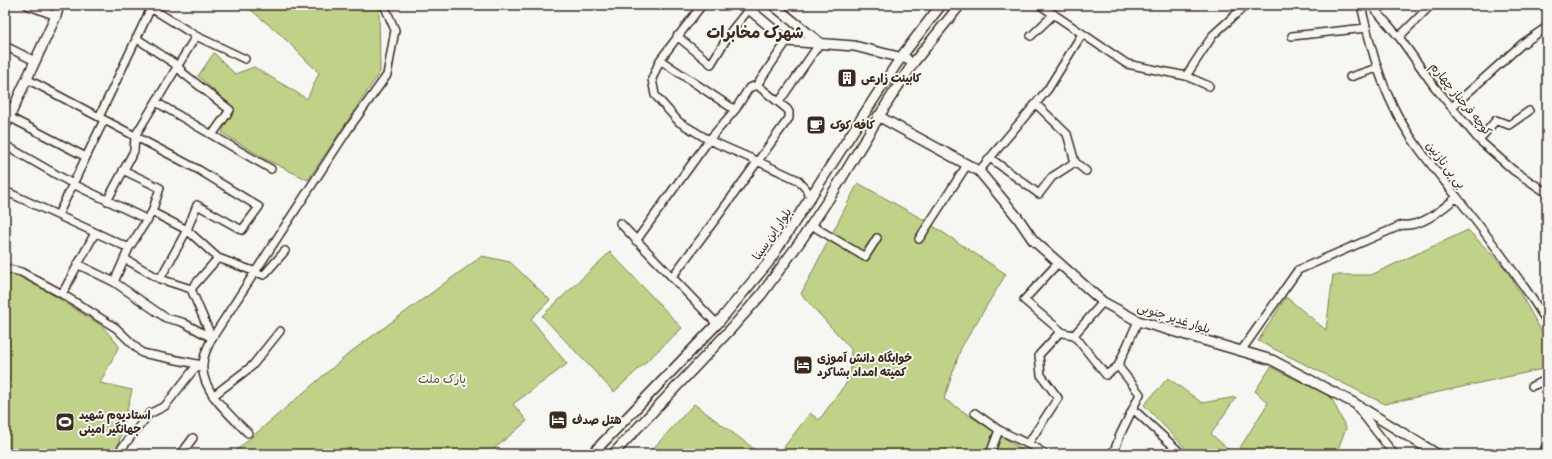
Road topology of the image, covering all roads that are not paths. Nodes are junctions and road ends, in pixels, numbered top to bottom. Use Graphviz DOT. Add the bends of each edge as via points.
graph roads {
  1 [pos="27,5"];
  2 [pos="59,5"];
  3 [pos="384,5"];
  4 [pos="702,5"];
  5 [pos="772,5"];
  6 [pos="941,5"];
  7 [pos="960,5"];
  8 [pos="1040,5"];
  9 [pos="1246,5"];
  10 [pos="1361,5"];
  11 [pos="1371,5"];
  12 [pos="1431,5"];
  13 [pos="746,7"];
  14 [pos="1054,14"];
  15 [pos="56,16"];
  16 [pos="1547,27"];
  17 [pos="1366,28"];
  18 [pos="1082,34"];
  19 [pos="196,36"];
  20 [pos="677,36"];
  21 [pos="1031,36"];
  22 [pos="1292,36"];
  23 [pos="1399,37"];
  24 [pos="136,38"];
  25 [pos="787,41"];
  26 [pos="820,44"];
  27 [pos="5,46"];
  28 [pos="901,57"];
  29 [pos="245,59"];
  30 [pos="660,60"];
  31 [pos="35,61"];
  32 [pos="914,62"];
  33 [pos="178,66"];
  34 [pos="1377,68"];
  35 [pos="1186,76"];
  36 [pos="1350,77"];
  37 [pos="27,79"];
  38 [pos="757,85"];
  39 [pos="1209,86"];
  40 [pos="156,102"];
  41 [pos="779,102"];
  42 [pos="1036,104"];
  43 [pos="1452,107"];
  44 [pos="735,110"];
  45 [pos="1528,111"];
  46 [pos="878,116"];
  47 [pos="101,119"];
  48 [pos="7,121"];
  49 [pos="135,136"];
  50 [pos="212,136"];
  51 [pos="709,140"];
  52 [pos="1479,140"];
  53 [pos="5,145"];
  54 [pos="86,157"];
  55 [pos="990,158"];
  56 [pos="758,161"];
  57 [pos="1075,162"];
  58 [pos="967,164"];
  59 [pos="271,169"];
  60 [pos="123,170"];
  61 [pos="980,171"];
  62 [pos="1086,171"];
  63 [pos="73,184"];
  64 [pos="5,191"];
  65 [pos="1547,193"];
  66 [pos="1457,197"];
  67 [pos="811,198"];
  68 [pos="107,201"];
  69 [pos="152,212"];
  70 [pos="58,215"];
  71 [pos="148,220"];
  72 [pos="620,223"];
  73 [pos="811,225"];
  74 [pos="187,230"];
  75 [pos="95,233"];
  76 [pos="877,238"];
  77 [pos="919,239"];
  78 [pos="636,241"];
  79 [pos="130,248"];
  80 [pos="285,251"];
  81 [pos="218,258"];
  82 [pos="125,259"];
  83 [pos="1059,262"];
  84 [pos="77,264"];
  85 [pos="5,268"];
  86 [pos="255,272"];
  87 [pos="672,277"];
  88 [pos="160,279"];
  89 [pos="114,282"];
  90 [pos="191,289"];
  91 [pos="62,294"];
  92 [pos="1103,302"];
  93 [pos="1138,321"];
  94 [pos="1547,322"];
  95 [pos="717,324"];
  96 [pos="280,331"];
  97 [pos="1061,331"];
  98 [pos="1074,335"];
  99 [pos="212,338"];
  100 [pos="1241,351"];
  101 [pos="202,366"];
  102 [pos="1118,366"];
  103 [pos="1547,380"];
  104 [pos="1532,386"];
  105 [pos="213,396"];
  106 [pos="1354,403"];
  107 [pos="1134,409"];
  108 [pos="975,413"];
  109 [pos="999,430"];
  110 [pos="248,433"];
  111 [pos="193,438"];
  112 [pos="1028,444"];
  113 [pos="1547,446"];
  114 [pos="119,454"];
  115 [pos="181,454"];
  116 [pos="592,454"];
  117 [pos="613,454"];
  118 [pos="990,454"];
  119 [pos="1044,454"];
  120 [pos="1110,454"];
  121 [pos="1182,454"];
  122 [pos="1394,454"];
  123 [pos="1437,454"];
  124 [pos="1543,454"];
  1 -- 15 [label="street"];
  2 -- 15 [label="main road"];
  3 -- 86 [label="street" via="395,30 387,75 349,128"];
  4 -- 20 [label="street"];
  5 -- 26 [label="main road"];
  6 -- 28 [label="main road, بلوار ابن سینا"];
  7 -- 32 [label="main road"];
  8 -- 14 [label="street"];
  9 -- 35 [label="street" via="1213,36"];
  10 -- 17 [label="street, بی بی نازنین"];
  11 -- 23 [label="street, کوچه فرحناز چهارم"];
  12 -- 23 [label="street"];
  13 -- 20 [label="street" via="711,64"];
  13 -- 25 [label="main road"];
  14 -- 18 [label="street"];
  14 -- 21 [label="street"];
  15 -- 31 [label="main road"];
  16 -- 43 [label="street" via="1522,44"];
  17 -- 22 [label="street"];
  17 -- 34 [label="street, بی بی نازنین"];
  18 -- 35 [label="street" via="1128,64"];
  18 -- 42 [label="street"];
  19 -- 24 [label="street" via="151,8"];
  19 -- 29 [label="street"];
  19 -- 33 [label="street"];
  20 -- 30 [label="street"];
  23 -- 43 [label="street, کوچه فرحناز چهارم"];
  24 -- 33 [label="street"];
  24 -- 47 [label="street"];
  25 -- 26 [label="main road"];
  25 -- 38 [label="street"];
  26 -- 28 [label="main road" via="854,46"];
  26 -- 41 [label="street"];
  27 -- 31 [label="street"];
  28 -- 32 [label="main road"];
  28 -- 67 [label="main road, بلوار ابن سینا"];
  30 -- 44 [label="street"];
  30 -- 51 [label="street" via="652,79 656,95 679,122"];
  31 -- 37 [label="main road"];
  32 -- 46 [label="main road"];
  33 -- 40 [label="street"];
  33 -- 50 [label="street" via="230,110"];
  34 -- 36 [label="street"];
  34 -- 66 [label="street, بی بی نازنین" via="1395,110 1412,139"];
  35 -- 39 [label="street"];
  37 -- 47 [label="street"];
  37 -- 48 [label="main road"];
  38 -- 41 [label="street"];
  38 -- 44 [label="street" via="749,88"];
  40 -- 49 [label="street"];
  40 -- 50 [label="street"];
  41 -- 56 [label="street" via="789,112 789,118"];
  42 -- 55 [label="street"];
  42 -- 57 [label="street" via="1067,134"];
  43 -- 52 [label="street, کوچه فرحناز چهارم"];
  44 -- 51 [label="street"];
  45 -- 52 [label="street" via="1509,125 1496,120"];
  46 -- 58 [label="main road, بلوار غدیر جنوبی"];
  46 -- 73 [label="main road"];
  47 -- 49 [label="street"];
  47 -- 54 [label="street"];
  48 -- 54 [label="street"];
  49 -- 60 [label="street" via="134,151"];
  49 -- 74 [label="street" via="199,170 259,207 242,230 197,205"];
  50 -- 59 [label="street"];
  51 -- 56 [label="street"];
  51 -- 78 [label="street"];
  52 -- 65 [label="street, کوچه فرحناز چهارم" via="1513,170"];
  53 -- 63 [label="street"];
  54 -- 63 [label="street"];
  55 -- 57 [label="street" via="1038,194 1052,177"];
  55 -- 61 [label="street"];
  56 -- 67 [label="street" via="798,180"];
  56 -- 87 [label="street"];
  57 -- 62 [label="street"];
  58 -- 61 [label="main road, بلوار غدیر جنوبی"];
  58 -- 77 [label="street"];
  60 -- 68 [label="street"];
  60 -- 69 [label="street" via="160,188"];
  61 -- 83 [label="main road, بلوار غدیر جنوبی" via="1033,240"];
  63 -- 68 [label="street"];
  63 -- 70 [label="street"];
  64 -- 70 [label="street"];
  66 -- 94 [label="street, بی بی نازنین" via="1518,277"];
  66 -- 100 [label="street" via="1434,215 1411,226 1402,225 1298,270"];
  67 -- 95 [label="main road, بلوار ابن سینا" via="768,262"];
  68 -- 71 [label="street"];
  69 -- 71 [label="street"];
  69 -- 74 [label="street"];
  70 -- 75 [label="street"];
  71 -- 79 [label="street"];
  72 -- 78 [label="street"];
  73 -- 76 [label="street" via="865,257"];
  73 -- 117 [label="main road" via="781,269 730,331"];
  74 -- 81 [label="street"];
  74 -- 88 [label="street"];
  75 -- 79 [label="street"];
  75 -- 84 [label="street"];
  78 -- 87 [label="street"];
  79 -- 82 [label="street"];
  80 -- 86 [label="street" via="264,275"];
  81 -- 86 [label="street"];
  81 -- 90 [label="street"];
  82 -- 88 [label="street"];
  82 -- 89 [label="street"];
  83 -- 92 [label="main road, بلوار غدیر جنوبی"];
  83 -- 97 [label="street" via="1024,300"];
  84 -- 89 [label="street"];
  84 -- 91 [label="street"];
  85 -- 91 [label="street" via="21,272"];
  86 -- 99 [label="street"];
  87 -- 95 [label="street"];
  88 -- 90 [label="street"];
  89 -- 99 [label="street" via="166,318 182,322"];
  90 -- 99 [label="street"];
  91 -- 101 [label="street" via="116,328 142,353"];
  92 -- 93 [label="main road, بلوار غدیر جنوبی"];
  92 -- 98 [label="street"];
  93 -- 100 [label="main road, بلوار غدیر جنوبی"];
  93 -- 102 [label="street"];
  95 -- 116 [label="main road, بلوار ابن سینا"];
  96 -- 105 [label="street" via="252,366"];
  97 -- 98 [label="street"];
  97 -- 112 [label="street" via="1039,355 1041,375 1058,398"];
  98 -- 102 [label="street" via="1106,375"];
  99 -- 101 [label="street"];
  100 -- 106 [label="main road, بلوار غدیر جنوبی" via="1272,360"];
  101 -- 105 [label="street"];
  101 -- 114 [label="street" via="194,369 165,406 149,414"];
  102 -- 107 [label="street" via="1140,394"];
  103 -- 104 [label="street"];
  105 -- 110 [label="street"];
  106 -- 122 [label="street"];
  106 -- 123 [label="main road, بلوار غدیر جنوبی"];
  107 -- 120 [label="street" via="1115,449"];
  107 -- 121 [label="street"];
  108 -- 109 [label="street"];
  109 -- 112 [label="street"];
  109 -- 118 [label="street"];
  111 -- 115 [label="street"];
  112 -- 119 [label="street"];
  113 -- 124 [label="main road"];
}
